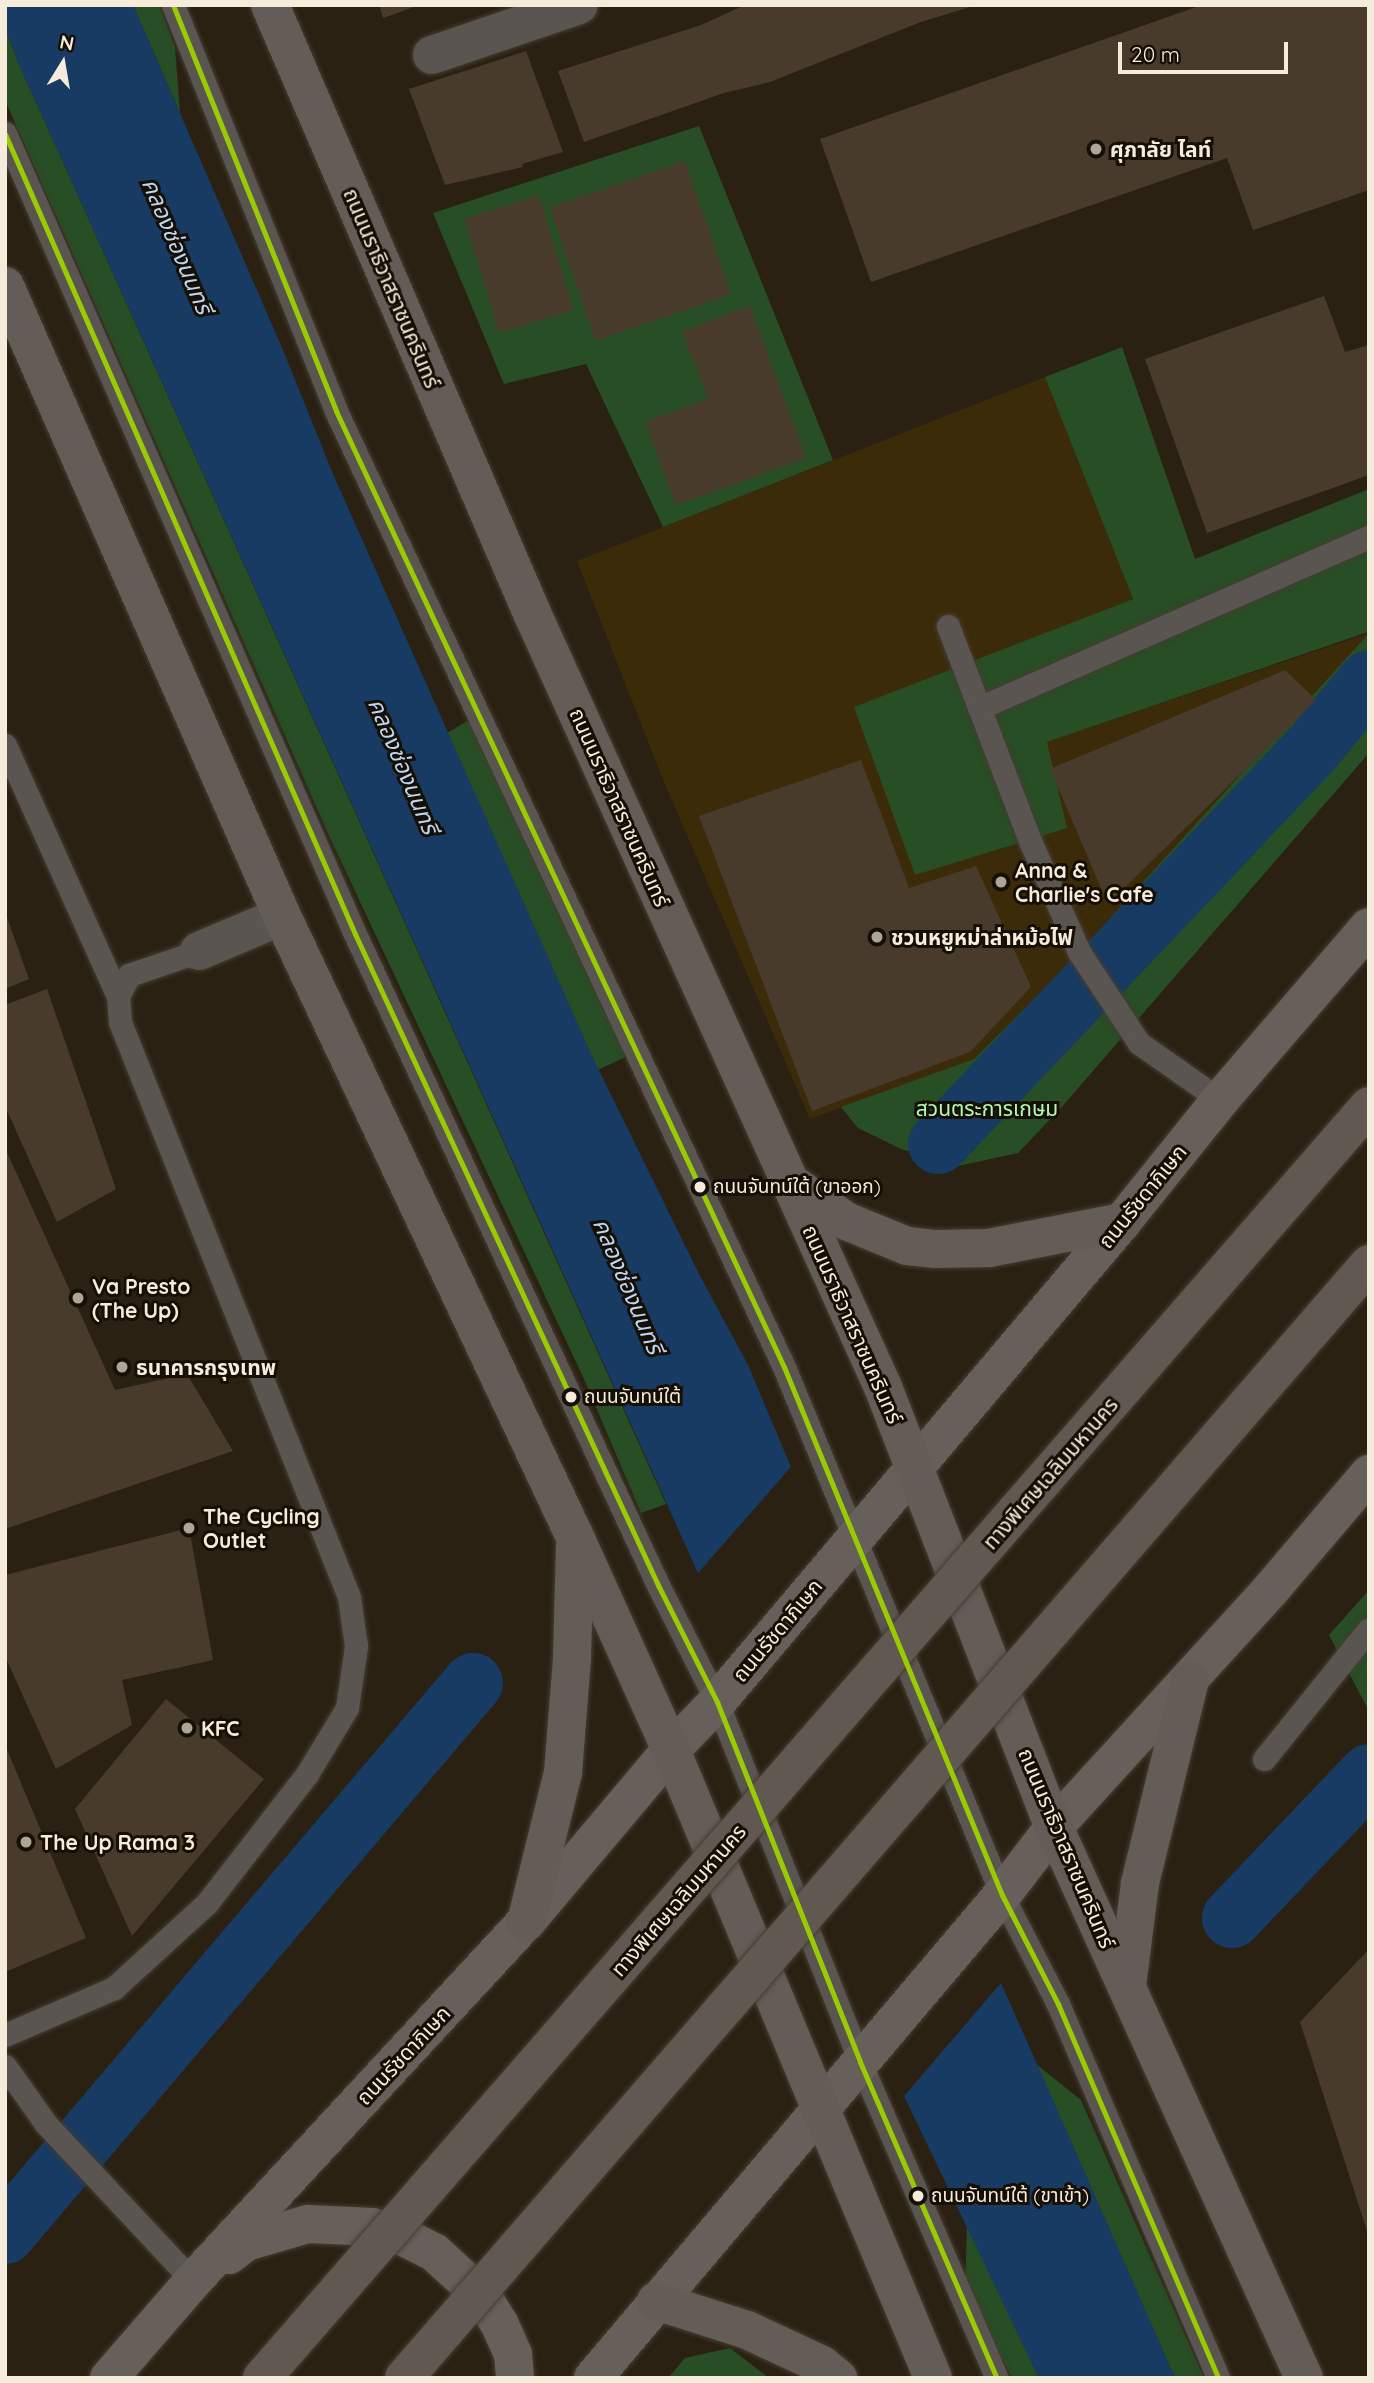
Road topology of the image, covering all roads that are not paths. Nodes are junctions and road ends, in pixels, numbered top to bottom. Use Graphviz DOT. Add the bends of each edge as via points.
graph roads {
  1 [pos="173,5"];
  2 [pos="270,5"];
  3 [pos="579,5"];
  4 [pos="432,55"];
  5 [pos="5,133"];
  6 [pos="5,286"];
  7 [pos="1369,537"];
  8 [pos="948,626"];
  9 [pos="979,708"];
  10 [pos="5,745"];
  11 [pos="282,916"];
  12 [pos="1369,927"];
  13 [pos="199,951"];
  14 [pos="118,996"];
  15 [pos="1220,1100"];
  16 [pos="1369,1106"];
  17 [pos="789,1182"];
  18 [pos="1122,1222"];
  19 [pos="1369,1264"];
  20 [pos="914,1466"];
  21 [pos="1369,1474"];
  22 [pos="575,1537"];
  23 [pos="853,1538"];
  24 [pos="1369,1629"];
  25 [pos="1190,1679"];
  26 [pos="717,1702"];
  27 [pos="671,1750"];
  28 [pos="1264,1759"];
  29 [pos="1054,1827"];
  30 [pos="1002,1895"];
  31 [pos="526,1922"];
  32 [pos="1127,1986"];
  33 [pos="5,2035"];
  34 [pos="860,2062"];
  35 [pos="5,2066"];
  36 [pos="820,2109"];
  37 [pos="193,2281"];
  38 [pos="656,2301"];
  39 [pos="109,2378"];
  40 [pos="262,2378"];
  41 [pos="404,2378"];
  42 [pos="515,2378"];
  43 [pos="593,2378"];
  44 [pos="838,2378"];
  45 [pos="933,2378"];
  46 [pos="997,2378"];
  47 [pos="1218,2378"];
  48 [pos="1304,2378"];
  1 -- 23 [label="lane" via="336,411 727,1243 807,1421"];
  2 -- 17 [label="main road, ถนนนราธิวาสราชนครินทร์" via="532,613"];
  3 -- 4 [label="street"];
  5 -- 26 [label="lane" via="355,934 658,1586"];
  6 -- 11 [label="main road"];
  7 -- 9 [label="lane"];
  8 -- 9 [label="lane"];
  9 -- 15 [label="lane" via="1031,843 1079,952 1101,988 1139,1043"];
  10 -- 14 [label="lane"];
  11 -- 13 [label="street"];
  11 -- 22 [label="main road"];
  12 -- 15 [label="main road, ถนนรัชดาภิเษก"];
  13 -- 14 [label="lane" via="128,975"];
  14 -- 33 [label="lane" via="120,1022 349,1597 356,1647 347,1708 307,1774 207,1903 114,1988"];
  15 -- 18 [label="main road, ถนนรัชดาภิเษก"];
  16 -- 40 [label="highway, ทางพิเศษเฉลิมมหานคร, bridge"];
  17 -- 18 [label="main road" via="846,1221 907,1246 936,1250 989,1248"];
  17 -- 20 [label="main road, ถนนนราธิวาสราชนครินทร์"];
  18 -- 20 [label="main road, ถนนรัชดาภิเษก"];
  19 -- 41 [label="highway, bridge"];
  20 -- 23 [label="main road, ถนนรัชดาภิเษก"];
  20 -- 29 [label="main road, ถนนนราธิวาสราชนครินทร์"];
  21 -- 25 [label="main road"];
  22 -- 27 [label="main road"];
  22 -- 31 [label="main road" via="563,1773"];
  23 -- 26 [label="main road, ถนนรัชดาภิเษก"];
  23 -- 30 [label="lane"];
  24 -- 28 [label="lane"];
  25 -- 29 [label="main road"];
  25 -- 32 [label="main road" via="1140,1883"];
  26 -- 27 [label="main road, ถนนรัชดาภิเษก"];
  26 -- 34 [label="lane"];
  27 -- 31 [label="main road, ถนนรัชดาภิเษก"];
  27 -- 36 [label="main road"];
  29 -- 30 [label="main road"];
  29 -- 32 [label="main road, ถนนนราธิวาสราชนครินทร์"];
  30 -- 34 [label="main road"];
  30 -- 47 [label="lane" via="1058,2004"];
  31 -- 37 [label="main road, ถนนรัชดาภิเษก"];
  32 -- 48 [label="main road, ถนนนราธิวาสราชนครินทร์"];
  34 -- 36 [label="main road"];
  34 -- 46 [label="lane"];
  35 -- 37 [label="lane" via="46,2124"];
  36 -- 38 [label="main road"];
  36 -- 45 [label="main road"];
  37 -- 39 [label="main road, ถนนรัชดาภิเษก"];
  37 -- 42 [label="main road" via="246,2242 278,2230 308,2224 373,2227 434,2252 482,2296 513,2354"];
  38 -- 43 [label="main road"];
  38 -- 44 [label="main road" via="747,2330 821,2365"];
}
